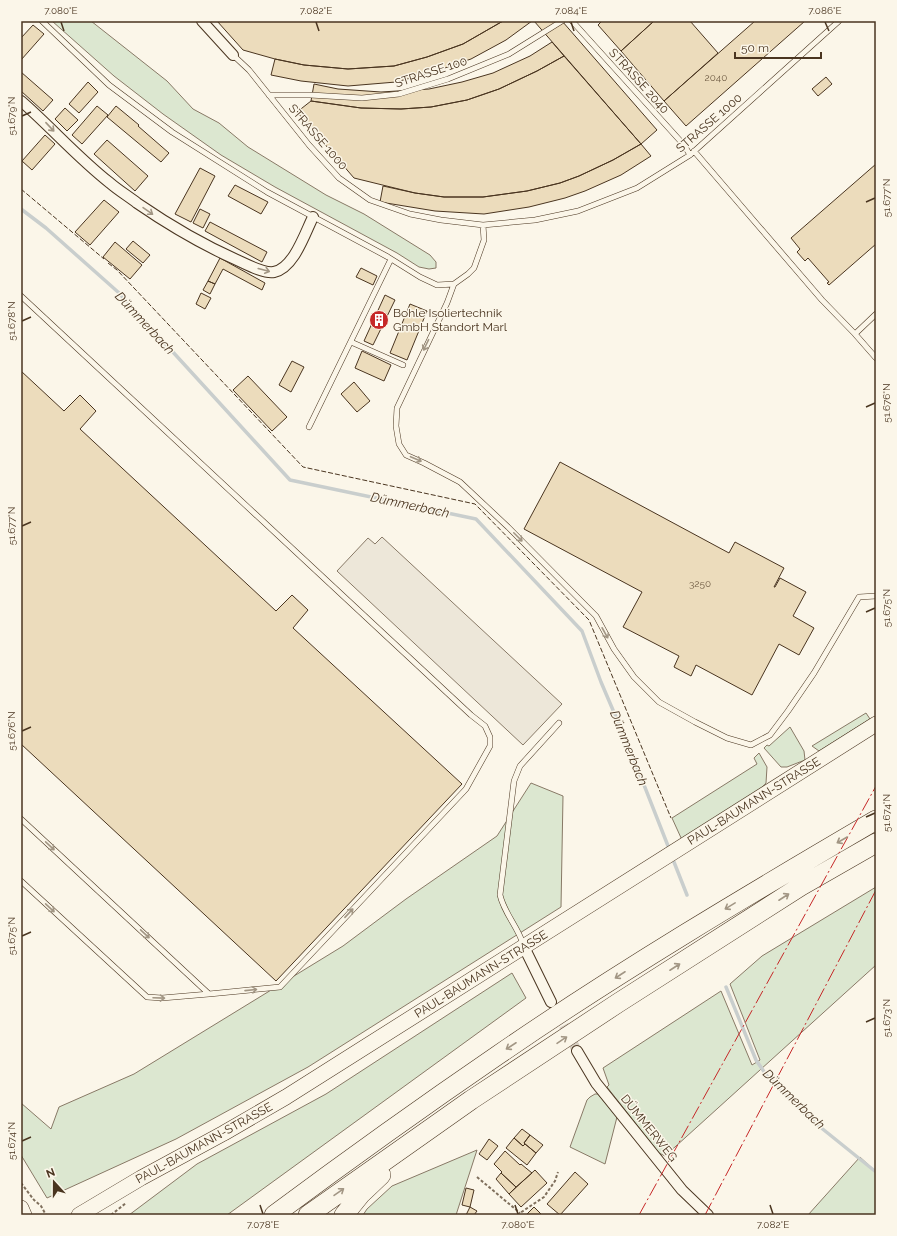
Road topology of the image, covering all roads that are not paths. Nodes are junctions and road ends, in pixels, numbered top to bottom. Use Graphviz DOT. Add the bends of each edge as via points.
graph roads {
  1 [pos="42,21"];
  2 [pos="202,21"];
  3 [pos="562,21"];
  4 [pos="572,21"];
  5 [pos="839,21"];
  6 [pos="233,55"];
  7 [pos="269,95"];
  8 [pos="21,101"];
  9 [pos="692,153"];
  10 [pos="313,217"];
  11 [pos="483,225"];
  12 [pos="391,259"];
  13 [pos="454,284"];
  14 [pos="21,296"];
  15 [pos="876,314"];
  16 [pos="855,334"];
  17 [pos="351,342"];
  18 [pos="876,358"];
  19 [pos="403,365"];
  20 [pos="309,427"];
  21 [pos="876,596"];
  22 [pos="559,723"];
  23 [pos="876,724"];
  24 [pos="21,819"];
  25 [pos="876,820"];
  26 [pos="876,843"];
  27 [pos="21,881"];
  28 [pos="524,947"];
  29 [pos="209,994"];
  30 [pos="551,1002"];
  31 [pos="578,1051"];
  32 [pos="471,1100"];
  33 [pos="116,1193"];
  34 [pos="21,1208"];
  35 [pos="24,1215"];
  36 [pos="79,1215"];
  37 [pos="95,1215"];
  38 [pos="274,1215"];
  39 [pos="308,1215"];
  40 [pos="344,1215"];
  41 [pos="708,1215"];
  1 -- 10 [label="lane" via="109,85 172,132 266,192"];
  2 -- 6 [label="street"];
  3 -- 7 [label="lane, STRASSE 100" via="509,54 448,80 399,94 362,98"];
  4 -- 9 [label="lane, STRASSE 2040"];
  5 -- 9 [label="lane, STRASSE 1000"];
  6 -- 7 [label="lane, STRASSE 1000"];
  7 -- 11 [label="lane, STRASSE 1000" via="339,178 370,200 410,214"];
  8 -- 10 [label="street, one-way" via="110,184 165,223 213,249 264,272 274,272 286,266 299,248"];
  9 -- 11 [label="lane, STRASSE 1000" via="637,188 578,211 535,220"];
  9 -- 16 [label="lane, STRASSE 2040"];
  10 -- 12 [label="lane"];
  11 -- 13 [label="lane" via="484,240 474,268"];
  12 -- 13 [label="lane" via="437,285"];
  12 -- 17 [label="lane"];
  13 -- 21 [label="lane, one-way" via="397,408 399,444 406,456 460,482 508,527 596,616 614,649 634,677 659,702 727,738 751,744 770,735 814,673 859,597"];
  29 -- 14 [label="lane, one-way" via="280,987 466,790 490,746 490,737 485,726"];
  15 -- 16 [label="lane"];
  16 -- 18 [label="lane, STRASSE 2040"];
  17 -- 19 [label="lane"];
  17 -- 20 [label="lane"];
  22 -- 28 [label="lane" via="520,766 514,781 500,895"];
  23 -- 28 [label="main road, PAUL-BAUMANN-STRASSE"];
  24 -- 29 [label="lane, one-way"];
  25 -- 38 [label="highway, one-way" via="708,920 500,1054"];
  32 -- 26 [label="highway, one-way" via="801,886"];
  27 -- 29 [label="lane, one-way" via="147,997"];
  28 -- 30 [label="street"];
  28 -- 33 [label="main road, PAUL-BAUMANN-STRASSE" via="286,1097"];
  31 -- 41 [label="street, DÜMMERWEG" via="596,1083 682,1190"];
  39 -- 32 [label="highway, one-way"];
  32 -- 40 [label="highway" via="432,1137 379,1176"];
  33 -- 36 [label="main road, PAUL-BAUMANN-STRASSE"];
  33 -- 37 [label="main road"];
  34 -- 35 [label="main road"];
}
